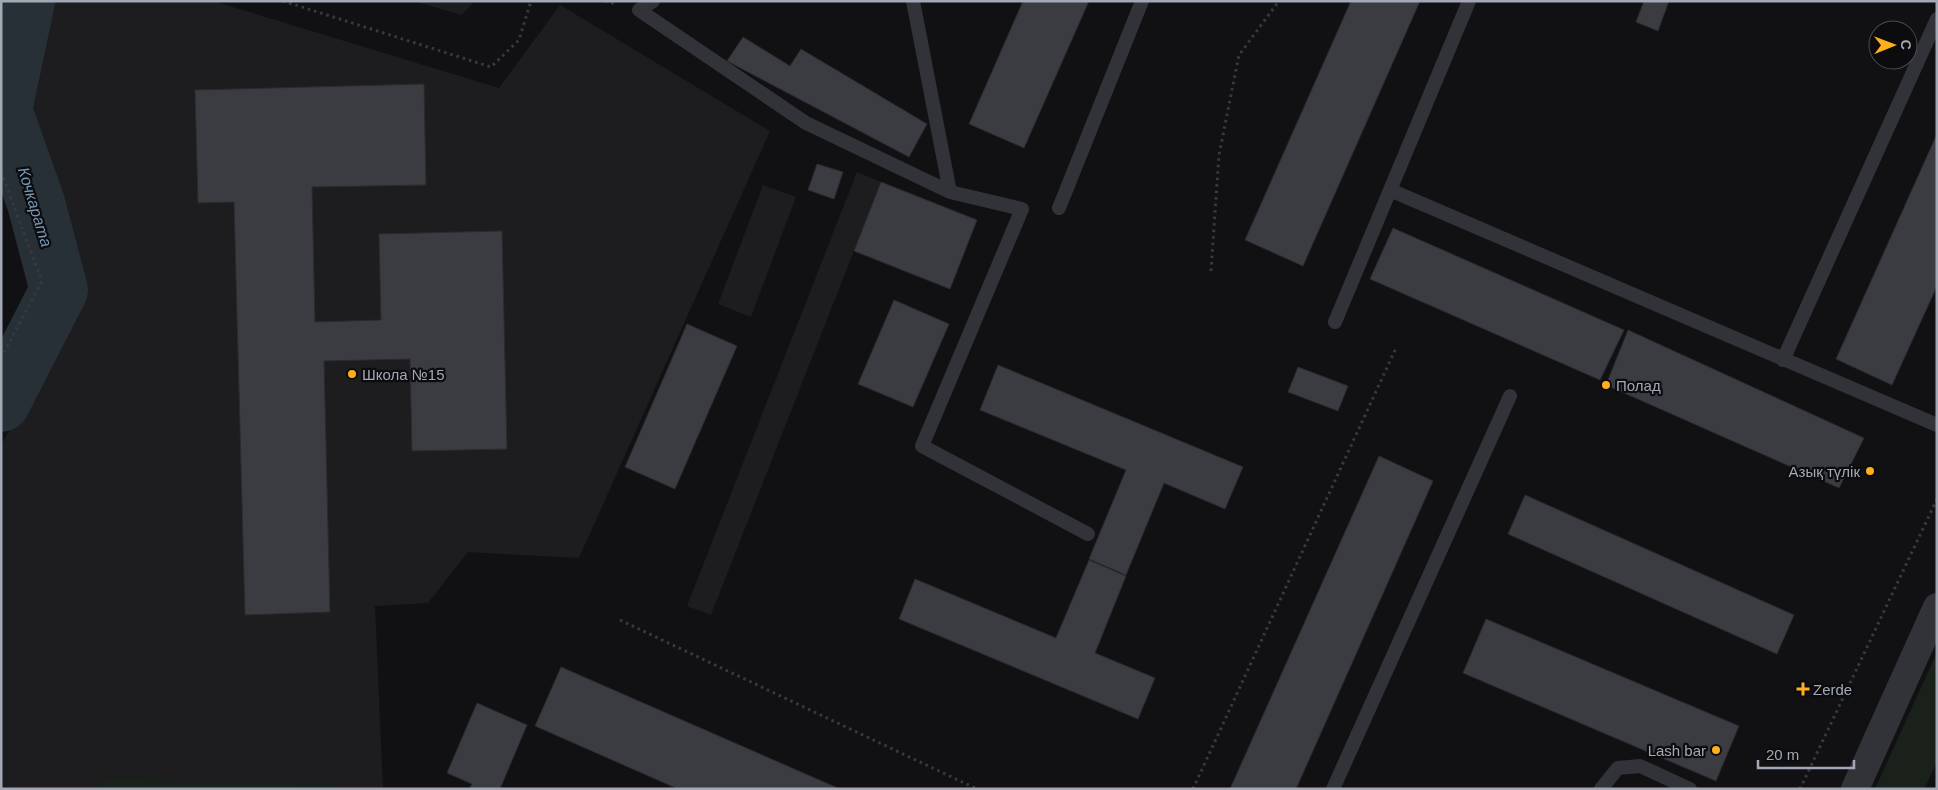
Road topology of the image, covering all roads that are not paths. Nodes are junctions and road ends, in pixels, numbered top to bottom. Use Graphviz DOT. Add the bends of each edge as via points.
graph roads {
  1 [pos="653,1"];
  2 [pos="913,1"];
  3 [pos="1142,1"];
  4 [pos="1469,1"];
  5 [pos="1937,19"];
  6 [pos="1390,190"];
  7 [pos="950,192"];
  8 [pos="1059,208"];
  9 [pos="1335,322"];
  10 [pos="1783,360"];
  11 [pos="1510,396"];
  12 [pos="1937,425"];
  13 [pos="1088,534"];
  14 [pos="1937,607"];
  15 [pos="1333,789"];
  16 [pos="1601,789"];
  17 [pos="1690,789"];
  18 [pos="1855,789"];
  1 -- 7 [label="lane" via="639,10 806,123"];
  2 -- 7 [label="lane"];
  3 -- 8 [label="lane"];
  4 -- 6 [label="lane"];
  5 -- 10 [label="lane"];
  6 -- 9 [label="lane"];
  6 -- 10 [label="lane"];
  7 -- 13 [label="lane" via="1022,209 922,446"];
  10 -- 12 [label="lane"];
  11 -- 15 [label="lane"];
  14 -- 18 [label="street"];
  16 -- 17 [label="lane" via="1618,768 1640,766"];
}
